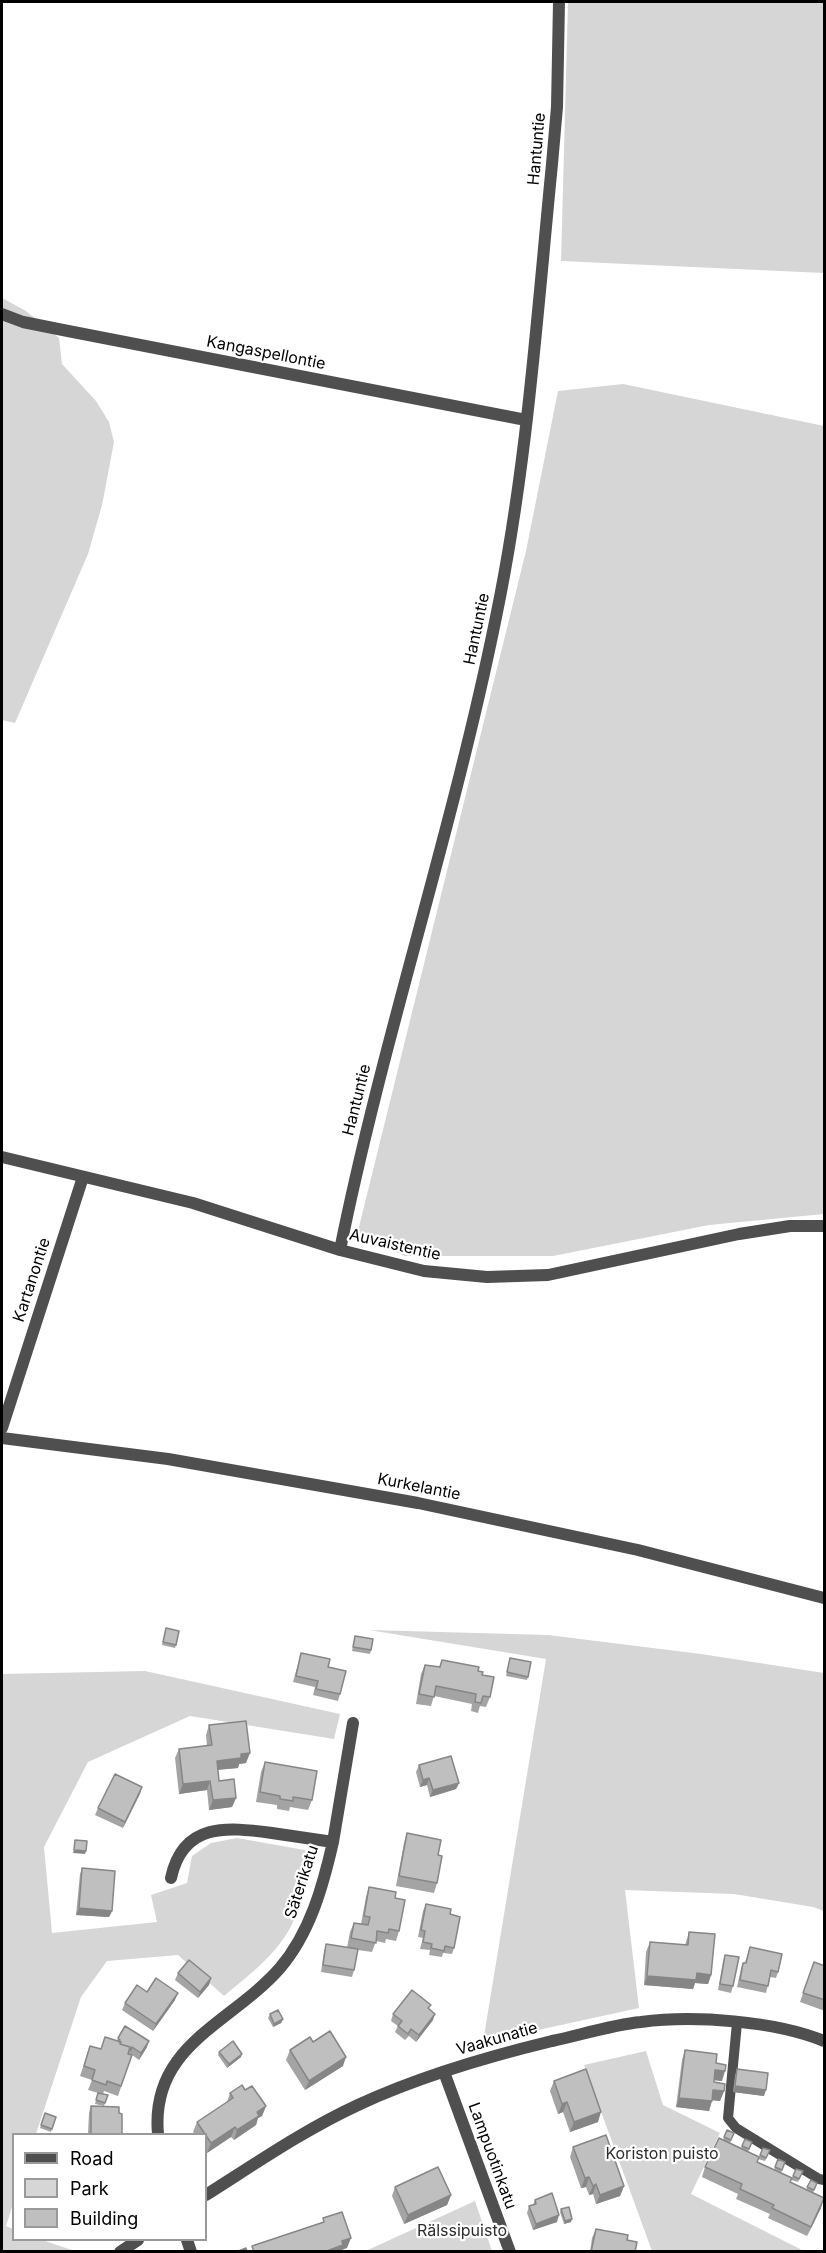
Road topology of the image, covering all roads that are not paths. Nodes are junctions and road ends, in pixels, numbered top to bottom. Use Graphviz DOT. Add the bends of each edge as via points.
graph roads {
  1 [pos="559,2"];
  2 [pos="2,314"];
  3 [pos="526,420"];
  4 [pos="2,1157"];
  5 [pos="83,1177"];
  6 [pos="825,1226"];
  7 [pos="340,1250"];
  8 [pos="2,1428"];
  9 [pos="2,1438"];
  10 [pos="825,1599"];
  11 [pos="352,1722"];
  12 [pos="333,1842"];
  13 [pos="171,1878"];
  14 [pos="737,2023"];
  15 [pos="825,2041"];
  16 [pos="444,2072"];
  17 [pos="158,2133"];
  18 [pos="825,2180"];
  19 [pos="207,2194"];
  20 [pos="136,2241"];
  21 [pos="120,2252"];
  22 [pos="510,2252"];
  1 -- 3 [label="street, Hantuntie" via="556,118"];
  2 -- 3 [label="street, Kangaspellontie" via="23,322"];
  3 -- 7 [label="street, Hantuntie" via="514,528 475,717 363,1142"];
  4 -- 5 [label="street, Auvaistentie"];
  5 -- 7 [label="street, Auvaistentie" via="193,1203"];
  5 -- 8 [label="street, Kartanontie"];
  6 -- 7 [label="street, Auvaistentie" via="790,1226 739,1234 548,1275 487,1277 424,1271"];
  9 -- 10 [label="street, Kurkelantie" via="168,1459 418,1503 639,1550"];
  11 -- 12 [label="street"];
  12 -- 13 [label="street, Säterikatu" via="241,1829 210,1831 185,1848 175,1861"];
  12 -- 17 [label="street, Säterikatu" via="314,1910 280,1968 199,2036 172,2068 158,2102"];
  14 -- 15 [label="street, Vaakunatie"];
  14 -- 16 [label="street, Vaakunatie" via="672,2019 639,2022 486,2057"];
  14 -- 18 [label="lane" via="728,2118 736,2128 819,2180"];
  16 -- 19 [label="street, Vaakunatie" via="323,2122"];
  16 -- 22 [label="street, Lampuotinkatu"];
  20 -- 21 [label="street"];
}
